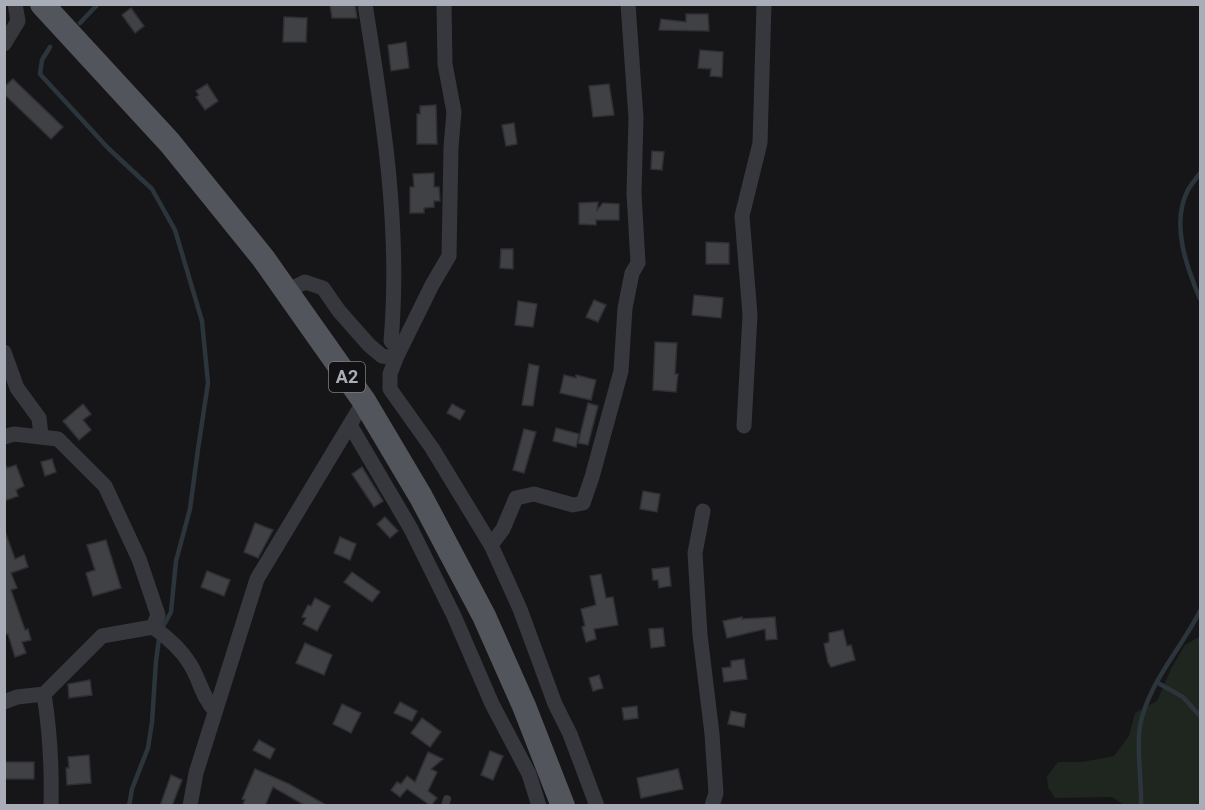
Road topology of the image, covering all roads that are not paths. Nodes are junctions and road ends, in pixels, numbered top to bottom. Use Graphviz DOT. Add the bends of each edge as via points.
graph roads {
  1 [pos="15,4"];
  2 [pos="42,4"];
  3 [pos="365,4"];
  4 [pos="444,4"];
  5 [pos="628,4"];
  6 [pos="764,4"];
  7 [pos="4,44"];
  8 [pos="287,291"];
  9 [pos="4,352"];
  10 [pos="398,353"];
  11 [pos="364,401"];
  12 [pos="350,425"];
  13 [pos="744,426"];
  14 [pos="41,435"];
  15 [pos="4,437"];
  16 [pos="703,511"];
  17 [pos="491,545"];
  18 [pos="153,627"];
  19 [pos="44,694"];
  20 [pos="4,702"];
  21 [pos="215,711"];
  22 [pos="51,806"];
  23 [pos="190,806"];
  24 [pos="539,806"];
  25 [pos="563,806"];
  26 [pos="597,806"];
  27 [pos="712,806"];
  1 -- 7 [label="street" via="18,21"];
  2 -- 8 [label="main road, A2" via="170,143"];
  3 -- 10 [label="street" via="390,180 394,303 391,341"];
  4 -- 10 [label="street" via="445,64 454,112 449,256"];
  5 -- 17 [label="street" via="636,118 634,193 638,263 625,308 621,371 583,503 573,505 534,494 516,498 503,529"];
  6 -- 13 [label="street" via="759,143 742,216 750,315"];
  8 -- 10 [label="street" via="306,282 323,288 369,345 382,356"];
  8 -- 11 [label="main road, A2"];
  9 -- 14 [label="street" via="17,388 39,418"];
  10 -- 17 [label="street" via="390,374 390,389 432,448"];
  11 -- 12 [label="street"];
  11 -- 25 [label="main road, A2" via="484,616"];
  12 -- 21 [label="street" via="257,579"];
  12 -- 24 [label="street" via="411,529 529,774"];
  14 -- 15 [label="street"];
  14 -- 18 [label="street" via="58,439 105,486 139,559 158,615"];
  16 -- 27 [label="street" via="695,553 716,793"];
  17 -- 26 [label="street"];
  18 -- 19 [label="street" via="102,636"];
  18 -- 21 [label="street" via="190,664 206,702"];
  19 -- 20 [label="street"];
  19 -- 22 [label="street" via="52,773"];
  21 -- 23 [label="street"];
}
